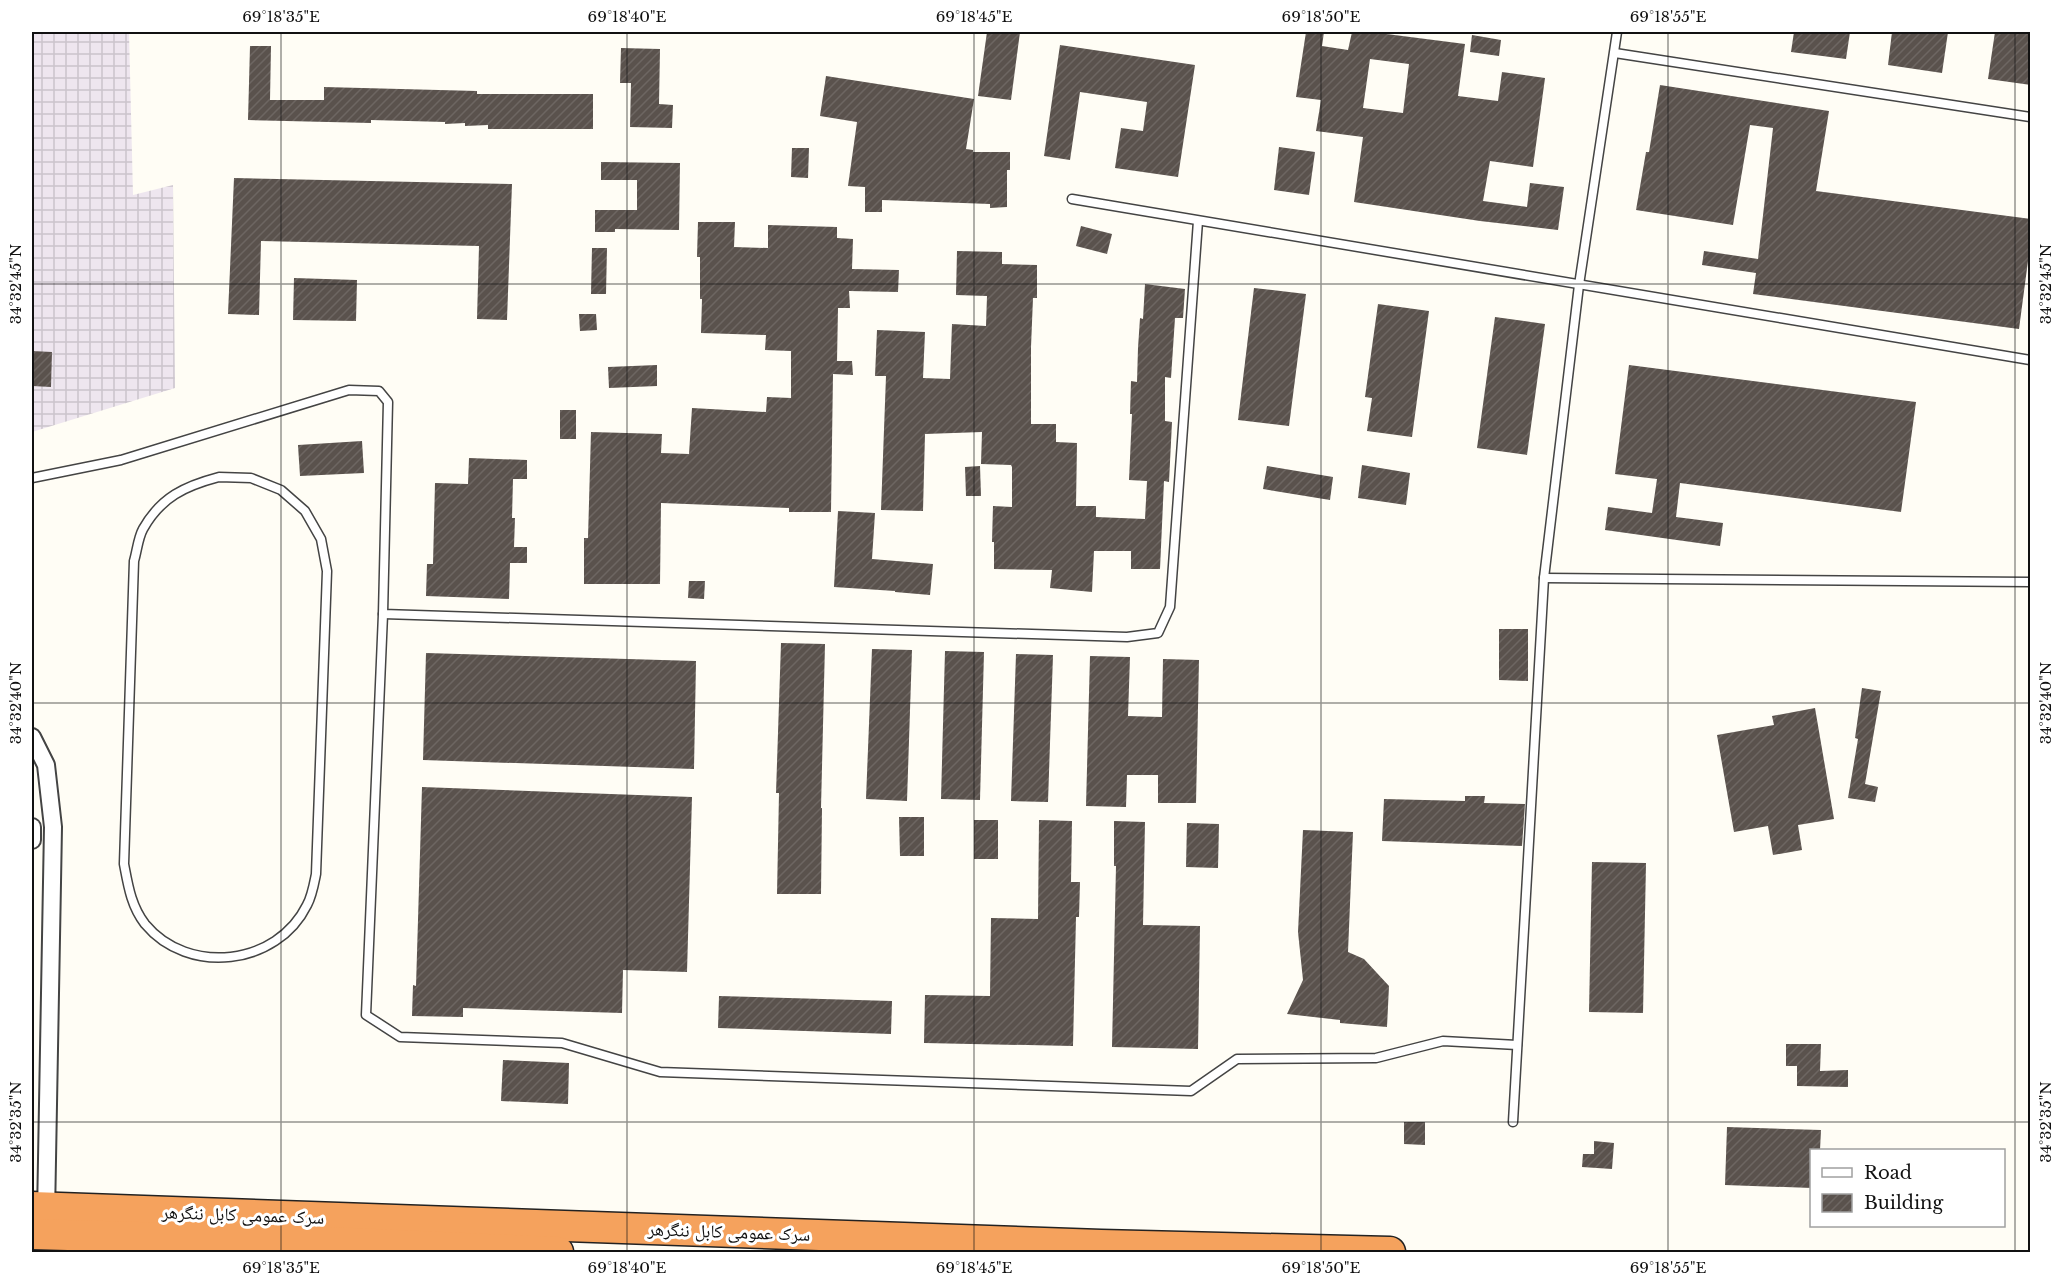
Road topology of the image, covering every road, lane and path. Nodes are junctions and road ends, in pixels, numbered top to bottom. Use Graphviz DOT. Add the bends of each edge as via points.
graph roads {
  1 [pos="1617,32"];
  2 [pos="1615,53"];
  3 [pos="2031,117"];
  4 [pos="1072,199"];
  5 [pos="1198,221"];
  6 [pos="1579,285"];
  7 [pos="2031,360"];
  8 [pos="32,478"];
  9 [pos="1544,578"];
  10 [pos="2031,582"];
  11 [pos="383,615"];
  12 [pos="32,737"];
  13 [pos="32,827"];
  14 [pos="32,840"];
  15 [pos="316,874"];
  16 [pos="1517,1045"];
  17 [pos="1513,1122"];
  18 [pos="39,1221"];
  19 [pos="353,1248"];
  20 [pos="558,1252"];
  21 [pos="1390,1252"];
  1 -- 2 [label="lane"];
  2 -- 3 [label="lane"];
  2 -- 6 [label="lane"];
  4 -- 5 [label="lane"];
  5 -- 6 [label="lane"];
  5 -- 11 [label="lane" via="1170,607 1158,633 1127,636"];
  6 -- 7 [label="lane"];
  6 -- 9 [label="lane"];
  8 -- 11 [label="lane" via="121,460 349,390 379,392 388,402"];
  9 -- 10 [label="lane"];
  9 -- 16 [label="lane"];
  11 -- 16 [label="lane" via="366,1015 400,1037 562,1043 660,1072 1191,1091 1237,1059 1376,1058 1443,1041"];
  12 -- 18 [label="street" via="46,765 52,827"];
  13 -- 14 [label="street"];
  15 -- 15 [label="lane" via="308,905 289,931 262,949 232,958 199,956 170,945 145,924 129,896 124,864 134,561 143,530 161,504 188,486 219,477 251,478 281,490 305,511 321,539 327,571"];
  16 -- 17 [label="lane"];
  18 -- 19 [label="highway"];
  18 -- 21 [label="highway, سرک عمومی کابل ننگرهر"];
  19 -- 20 [label="highway"];
}
